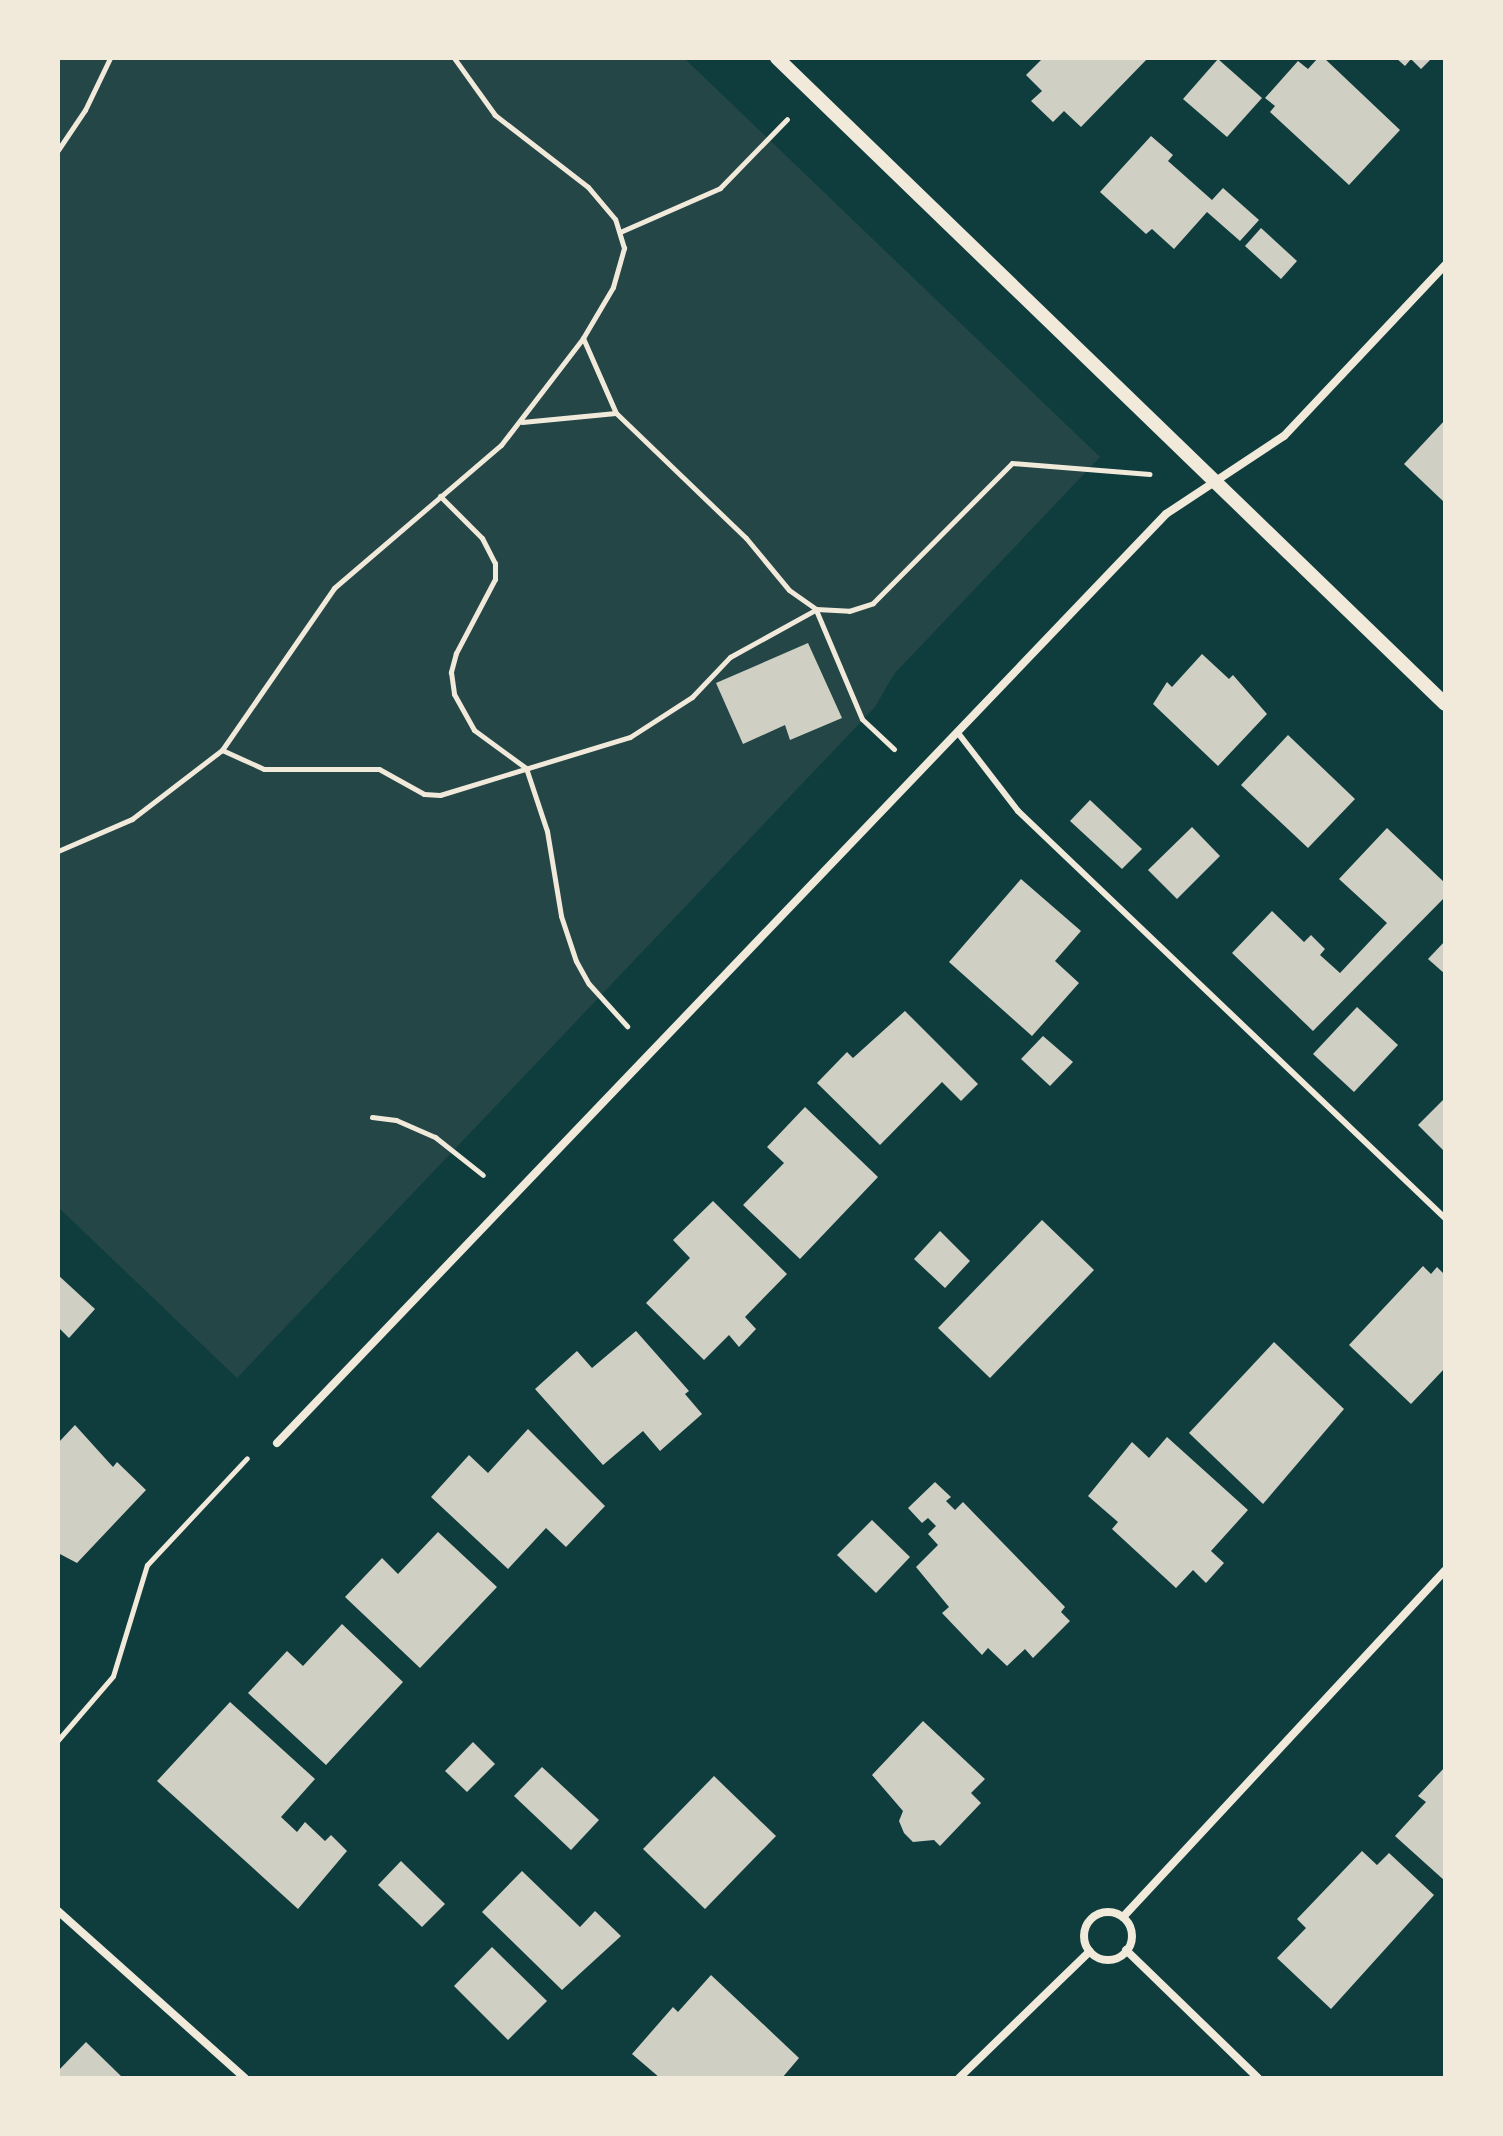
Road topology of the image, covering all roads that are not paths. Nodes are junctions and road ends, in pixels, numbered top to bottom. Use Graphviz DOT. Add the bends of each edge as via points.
graph roads {
  1 [pos="777,58"];
  2 [pos="1445,265"];
  3 [pos="1215,482"];
  4 [pos="1445,704"];
  5 [pos="958,733"];
  6 [pos="1445,1218"];
  7 [pos="277,1443"];
  8 [pos="1445,1570"];
  9 [pos="58,1911"];
  10 [pos="1123,1917"];
  11 [pos="1126,1950"];
  12 [pos="1090,1951"];
  13 [pos="245,2078"];
  14 [pos="959,2078"];
  15 [pos="1258,2078"];
  1 -- 3 [label="street"];
  2 -- 3 [label="street" via="1284,436"];
  3 -- 4 [label="street"];
  3 -- 5 [label="street" via="1166,514"];
  5 -- 6 [label="lane" via="1018,811"];
  5 -- 7 [label="street"];
  8 -- 10 [label="street"];
  9 -- 13 [label="street"];
  10 -- 11 [label="street" via="1132,1930"];
  10 -- 12 [label="street" via="1108,1912 1089,1922 1084,1937"];
  11 -- 12 [label="street" via="1110,1959"];
  11 -- 15 [label="street"];
  12 -- 14 [label="street"];
}
